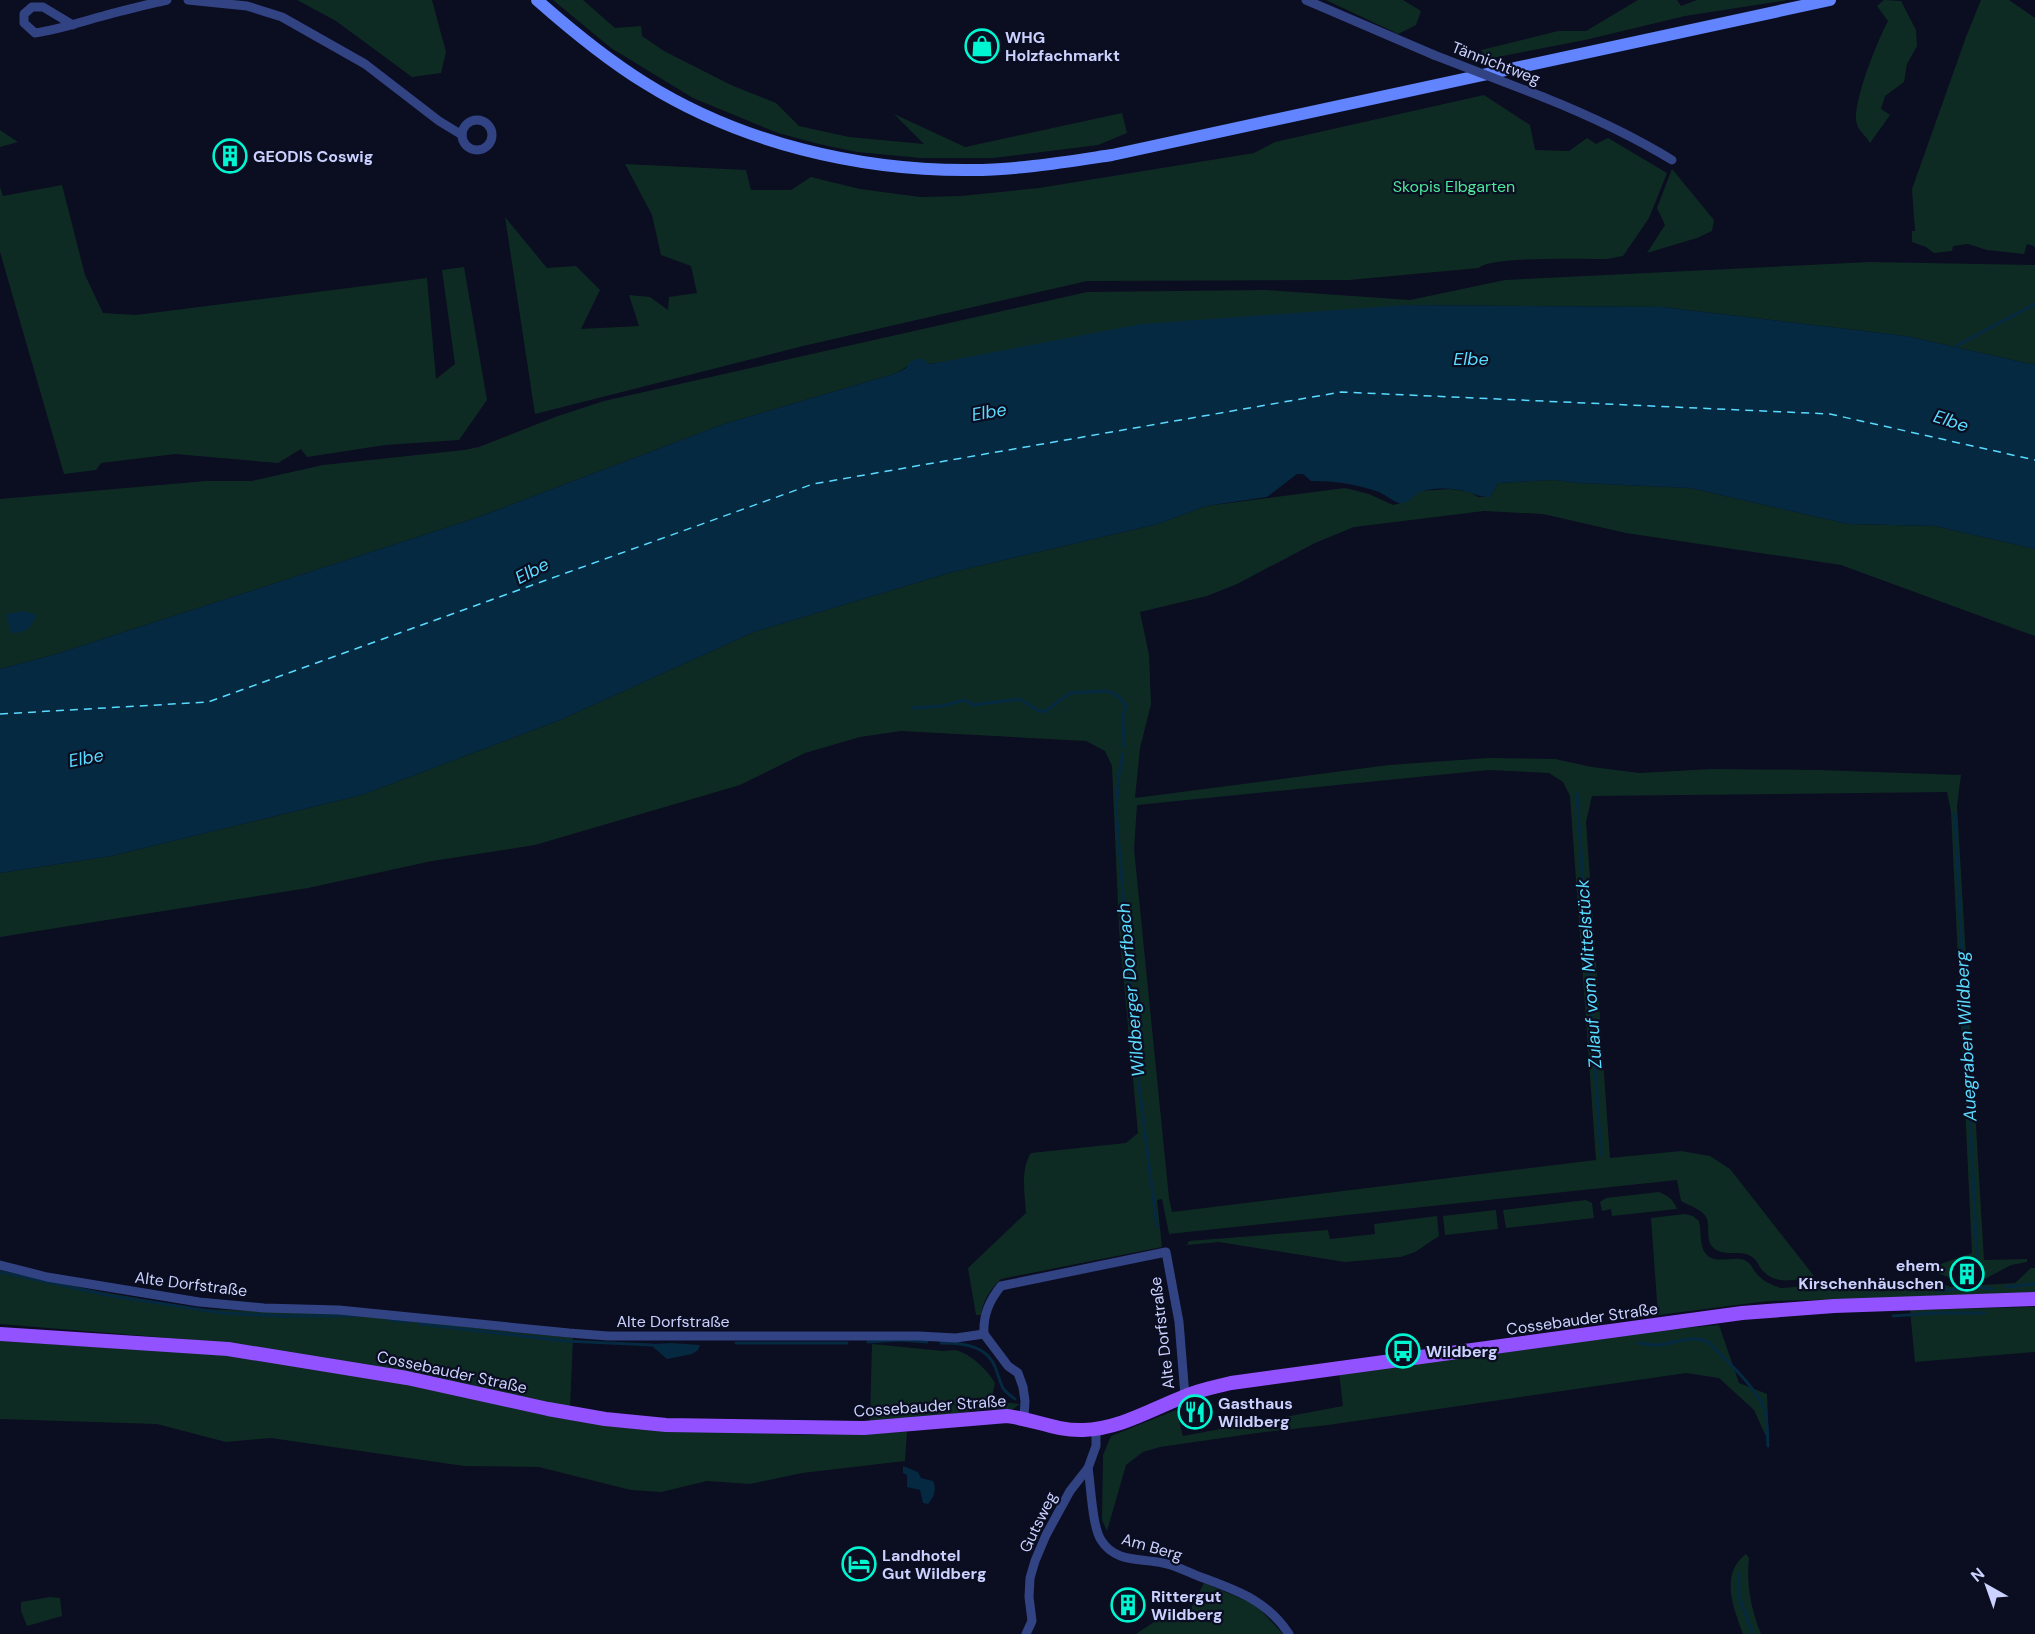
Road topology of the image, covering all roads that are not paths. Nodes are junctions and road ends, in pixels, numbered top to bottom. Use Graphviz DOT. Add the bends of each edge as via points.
graph roads {
  1 [pos="167,0"];
  2 [pos="188,0"];
  3 [pos="537,0"];
  4 [pos="1306,0"];
  5 [pos="1830,0"];
  6 [pos="73,25"];
  7 [pos="462,135"];
  8 [pos="1672,160"];
  9 [pos="0,1265"];
  10 [pos="2035,1299"];
  11 [pos="0,1334"];
  12 [pos="984,1334"];
  13 [pos="1185,1396"];
  14 [pos="1024,1418"];
  15 [pos="1096,1430"];
  16 [pos="1088,1468"];
  17 [pos="1026,1634"];
  18 [pos="1289,1634"];
  1 -- 6 [label="street"];
  2 -- 7 [label="street" via="247,6 282,17 365,64 439,122"];
  3 -- 5 [label="main road" via="583,40 646,84 716,120 786,146 864,162 972,170 1112,155"];
  4 -- 8 [label="street, Tännichtweg, bridge" via="1584,113"];
  6 -- 6 [label="street" via="43,7 32,7 24,14 24,23 35,33"];
  9 -- 12 [label="street, Alte Dorfstraße" via="47,1277 199,1302 339,1310 569,1333 956,1338"];
  10 -- 13 [label="main road, Cossebauder Straße" via="1742,1313 1231,1383"];
  11 -- 14 [label="main road, Cossebauder Straße" via="228,1349 407,1378 605,1419 666,1425 864,1428 990,1416"];
  12 -- 13 [label="street, Alte Dorfstraße" via="990,1299 1001,1286 1166,1252 1179,1322"];
  12 -- 14 [label="street" via="1018,1373 1025,1401"];
  13 -- 15 [label="main road, Cossebauder Straße"];
  14 -- 15 [label="main road, Cossebauder Straße" via="1059,1428"];
  15 -- 16 [label="street, Gutsweg" via="1096,1446"];
  16 -- 17 [label="street, Gutsweg" via="1070,1491 1035,1561 1029,1597 1032,1621"];
  16 -- 18 [label="street, Am Berg" via="1096,1527 1109,1550 1123,1557 1164,1563 1239,1592 1260,1602"];
}
